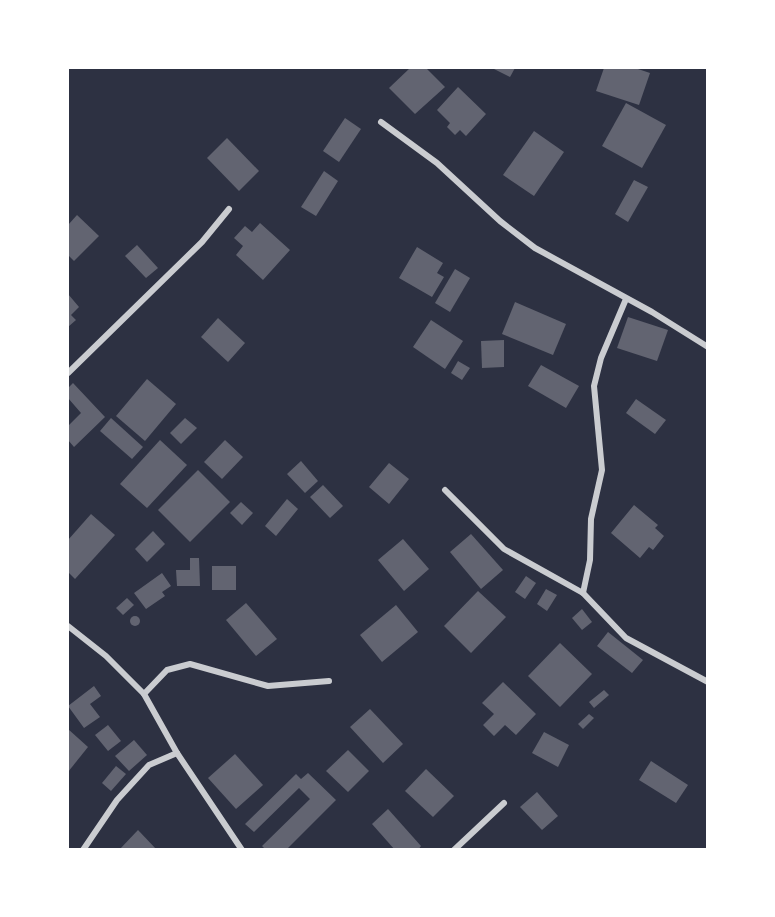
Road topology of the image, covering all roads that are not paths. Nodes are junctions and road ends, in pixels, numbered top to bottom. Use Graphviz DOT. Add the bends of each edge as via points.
graph roads {
  1 [pos="381,122"];
  2 [pos="229,209"];
  3 [pos="626,299"];
  4 [pos="708,347"];
  5 [pos="68,373"];
  6 [pos="445,490"];
  7 [pos="583,593"];
  8 [pos="68,626"];
  9 [pos="329,681"];
  10 [pos="708,682"];
  11 [pos="144,694"];
  12 [pos="177,753"];
  13 [pos="504,803"];
  14 [pos="83,849"];
  15 [pos="242,849"];
  16 [pos="454,849"];
  1 -- 3 [label="street" via="437,163 535,248"];
  2 -- 5 [label="street" via="202,242"];
  3 -- 4 [label="street"];
  3 -- 7 [label="street" via="601,358 594,386 602,470 591,519 590,560"];
  6 -- 7 [label="street" via="504,549"];
  7 -- 10 [label="street" via="626,638"];
  8 -- 11 [label="street"];
  9 -- 11 [label="street" via="268,686 190,664 167,670"];
  11 -- 12 [label="street"];
  12 -- 14 [label="street" via="149,765 117,800"];
  12 -- 15 [label="street"];
  13 -- 16 [label="street"];
}
